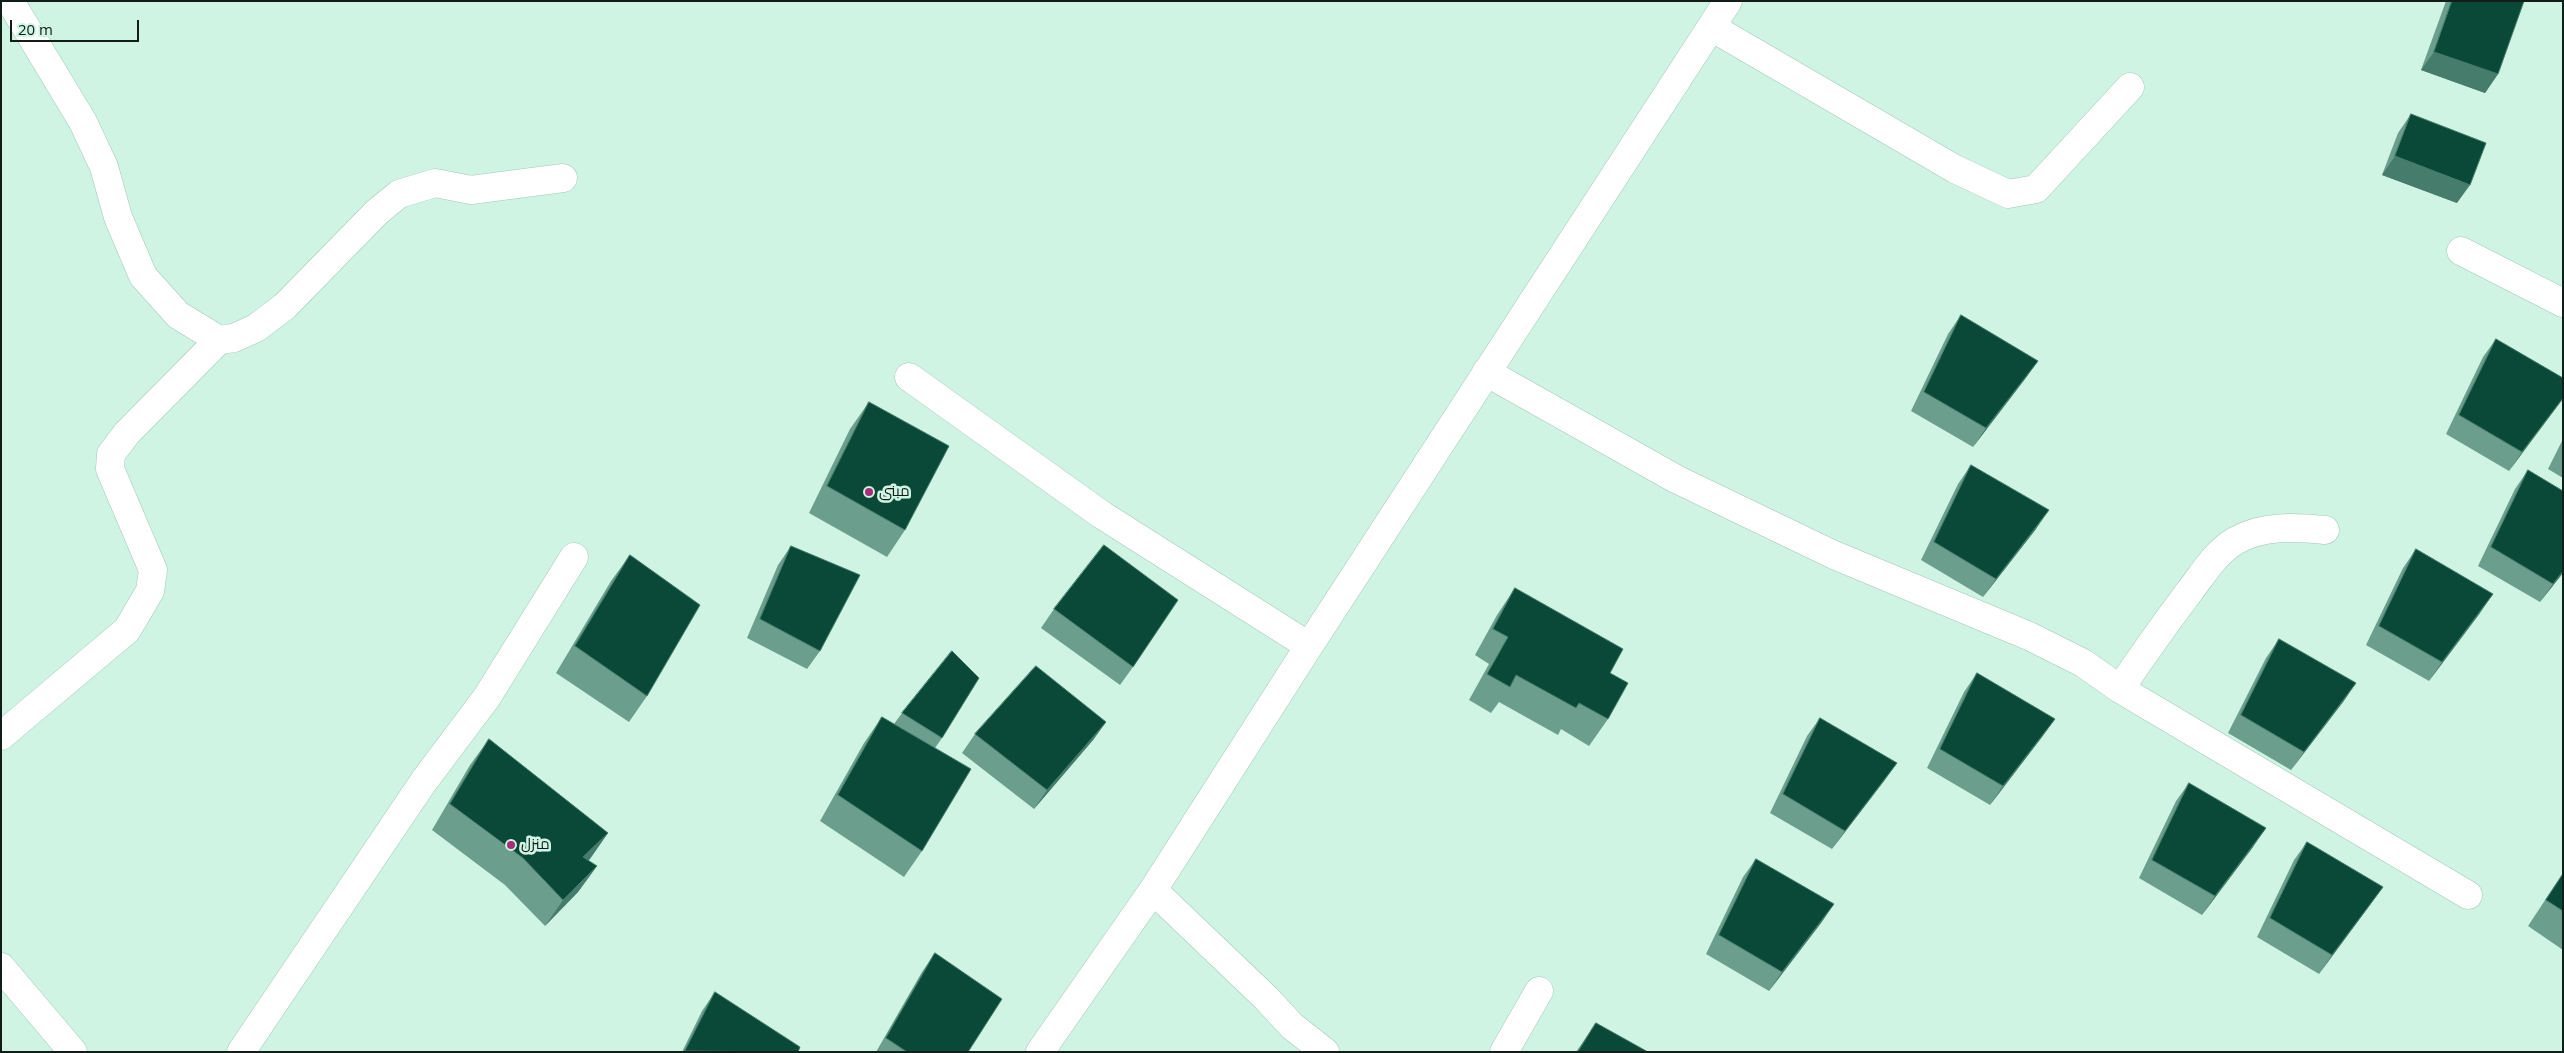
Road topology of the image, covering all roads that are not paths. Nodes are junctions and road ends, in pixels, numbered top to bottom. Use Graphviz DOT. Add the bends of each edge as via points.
graph roads {
  1 [pos="9,1"];
  2 [pos="1728,1"];
  3 [pos="1,6"];
  4 [pos="1711,28"];
  5 [pos="2130,87"];
  6 [pos="563,178"];
  7 [pos="2461,250"];
  8 [pos="2563,303"];
  9 [pos="219,340"];
  10 [pos="1486,372"];
  11 [pos="909,377"];
  12 [pos="2325,530"];
  13 [pos="574,557"];
  14 [pos="1309,646"];
  15 [pos="2120,689"];
  16 [pos="1,736"];
  17 [pos="1153,890"];
  18 [pos="2468,895"];
  19 [pos="1,967"];
  20 [pos="1538,990"];
  21 [pos="73,1052"];
  22 [pos="241,1052"];
  23 [pos="1040,1052"];
  24 [pos="1325,1052"];
  25 [pos="1504,1052"];
  1 -- 3 [label="street"];
  1 -- 9 [label="street" via="83,122 104,168 118,217 143,276 178,314"];
  2 -- 4 [label="street"];
  4 -- 5 [label="street" via="1956,169 2008,194 2036,189"];
  4 -- 10 [label="street"];
  6 -- 9 [label="street" via="471,190 435,183 399,194 377,212 285,306 256,328 234,338"];
  7 -- 8 [label="street"];
  9 -- 16 [label="street" via="127,433 111,454 110,469 154,570 150,591 141,608 127,630"];
  10 -- 14 [label="street"];
  10 -- 15 [label="street" via="1676,479 1834,555 2029,636 2083,663"];
  11 -- 14 [label="street" via="1102,515"];
  12 -- 15 [label="street" via="2287,526 2270,529 2236,541 2220,553 2156,635"];
  13 -- 22 [label="street" via="487,697 424,781"];
  14 -- 17 [label="street"];
  15 -- 18 [label="street"];
  17 -- 23 [label="street"];
  17 -- 24 [label="street" via="1292,1026"];
  19 -- 21 [label="street"];
  20 -- 25 [label="street"];
}
